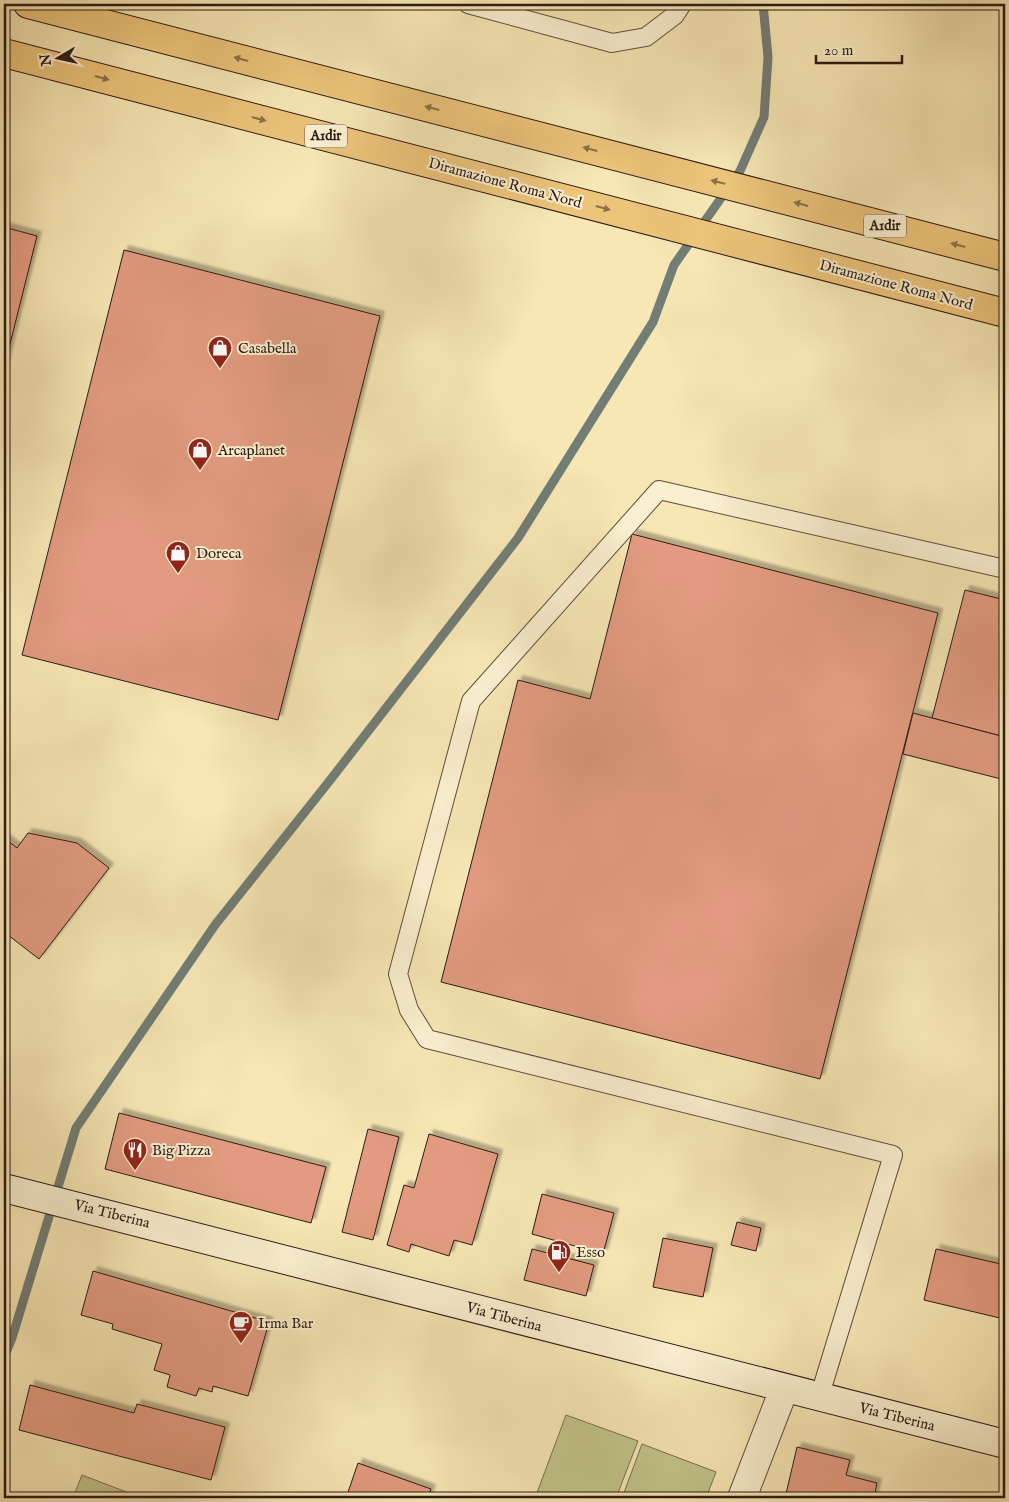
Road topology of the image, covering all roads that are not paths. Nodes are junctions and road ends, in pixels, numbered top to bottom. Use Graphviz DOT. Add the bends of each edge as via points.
graph roads {
  1 [pos="28,4"];
  2 [pos="468,4"];
  3 [pos="682,4"];
  4 [pos="4,53"];
  5 [pos="1005,257"];
  6 [pos="1005,313"];
  7 [pos="1005,569"];
  8 [pos="4,1188"];
  9 [pos="784,1389"];
  10 [pos="819,1398"];
  11 [pos="1005,1444"];
  12 [pos="742,1498"];
  5 -- 1 [label="highway, A1dir, one-way"];
  2 -- 3 [label="lane" via="612,43 646,37 675,15"];
  4 -- 6 [label="highway, Diramazione Roma Nord / A1dir, one-way"];
  7 -- 10 [label="lane" via="659,490 471,701 398,974 409,1010 427,1039 893,1155"];
  8 -- 9 [label="main road, Via Tiberina"];
  9 -- 10 [label="main road, Via Tiberina"];
  9 -- 12 [label="main road"];
  10 -- 11 [label="main road, Via Tiberina"];
}
